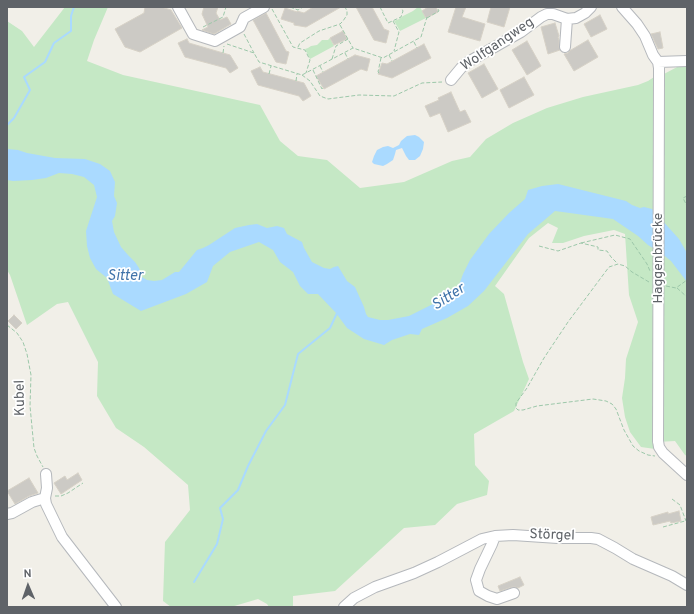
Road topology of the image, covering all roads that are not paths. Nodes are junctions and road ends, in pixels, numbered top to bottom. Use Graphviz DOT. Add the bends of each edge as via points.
graph roads {
  1 [pos="178,7"];
  2 [pos="264,7"];
  3 [pos="592,7"];
  4 [pos="622,7"];
  5 [pos="567,18"];
  6 [pos="565,47"];
  7 [pos="687,61"];
  8 [pos="658,62"];
  9 [pos="451,80"];
  10 [pos="46,474"];
  11 [pos="687,475"];
  12 [pos="45,498"];
  13 [pos="7,514"];
  14 [pos="495,536"];
  15 [pos="687,585"];
  16 [pos="514,592"];
  17 [pos="116,607"];
  18 [pos="344,607"];
  1 -- 2 [label="street" via="197,32 215,41 240,27 244,18"];
  3 -- 5 [label="street, Wolfgangweg" via="576,18"];
  4 -- 8 [label="street, Haggenbrücke" via="645,36"];
  5 -- 6 [label="street"];
  5 -- 9 [label="street, Wolfgangweg" via="553,14 541,17 521,32 468,62"];
  7 -- 8 [label="street"];
  8 -- 11 [label="street, Haggenbrücke, bridge" via="658,442 663,453"];
  10 -- 12 [label="street"];
  12 -- 13 [label="street"];
  12 -- 17 [label="street" via="62,537"];
  14 -- 15 [label="street, Störgel" via="598,539"];
  14 -- 16 [label="street" via="476,580 479,591 497,599"];
  14 -- 18 [label="street, Störgel" via="482,539 414,573 375,586"];
}
